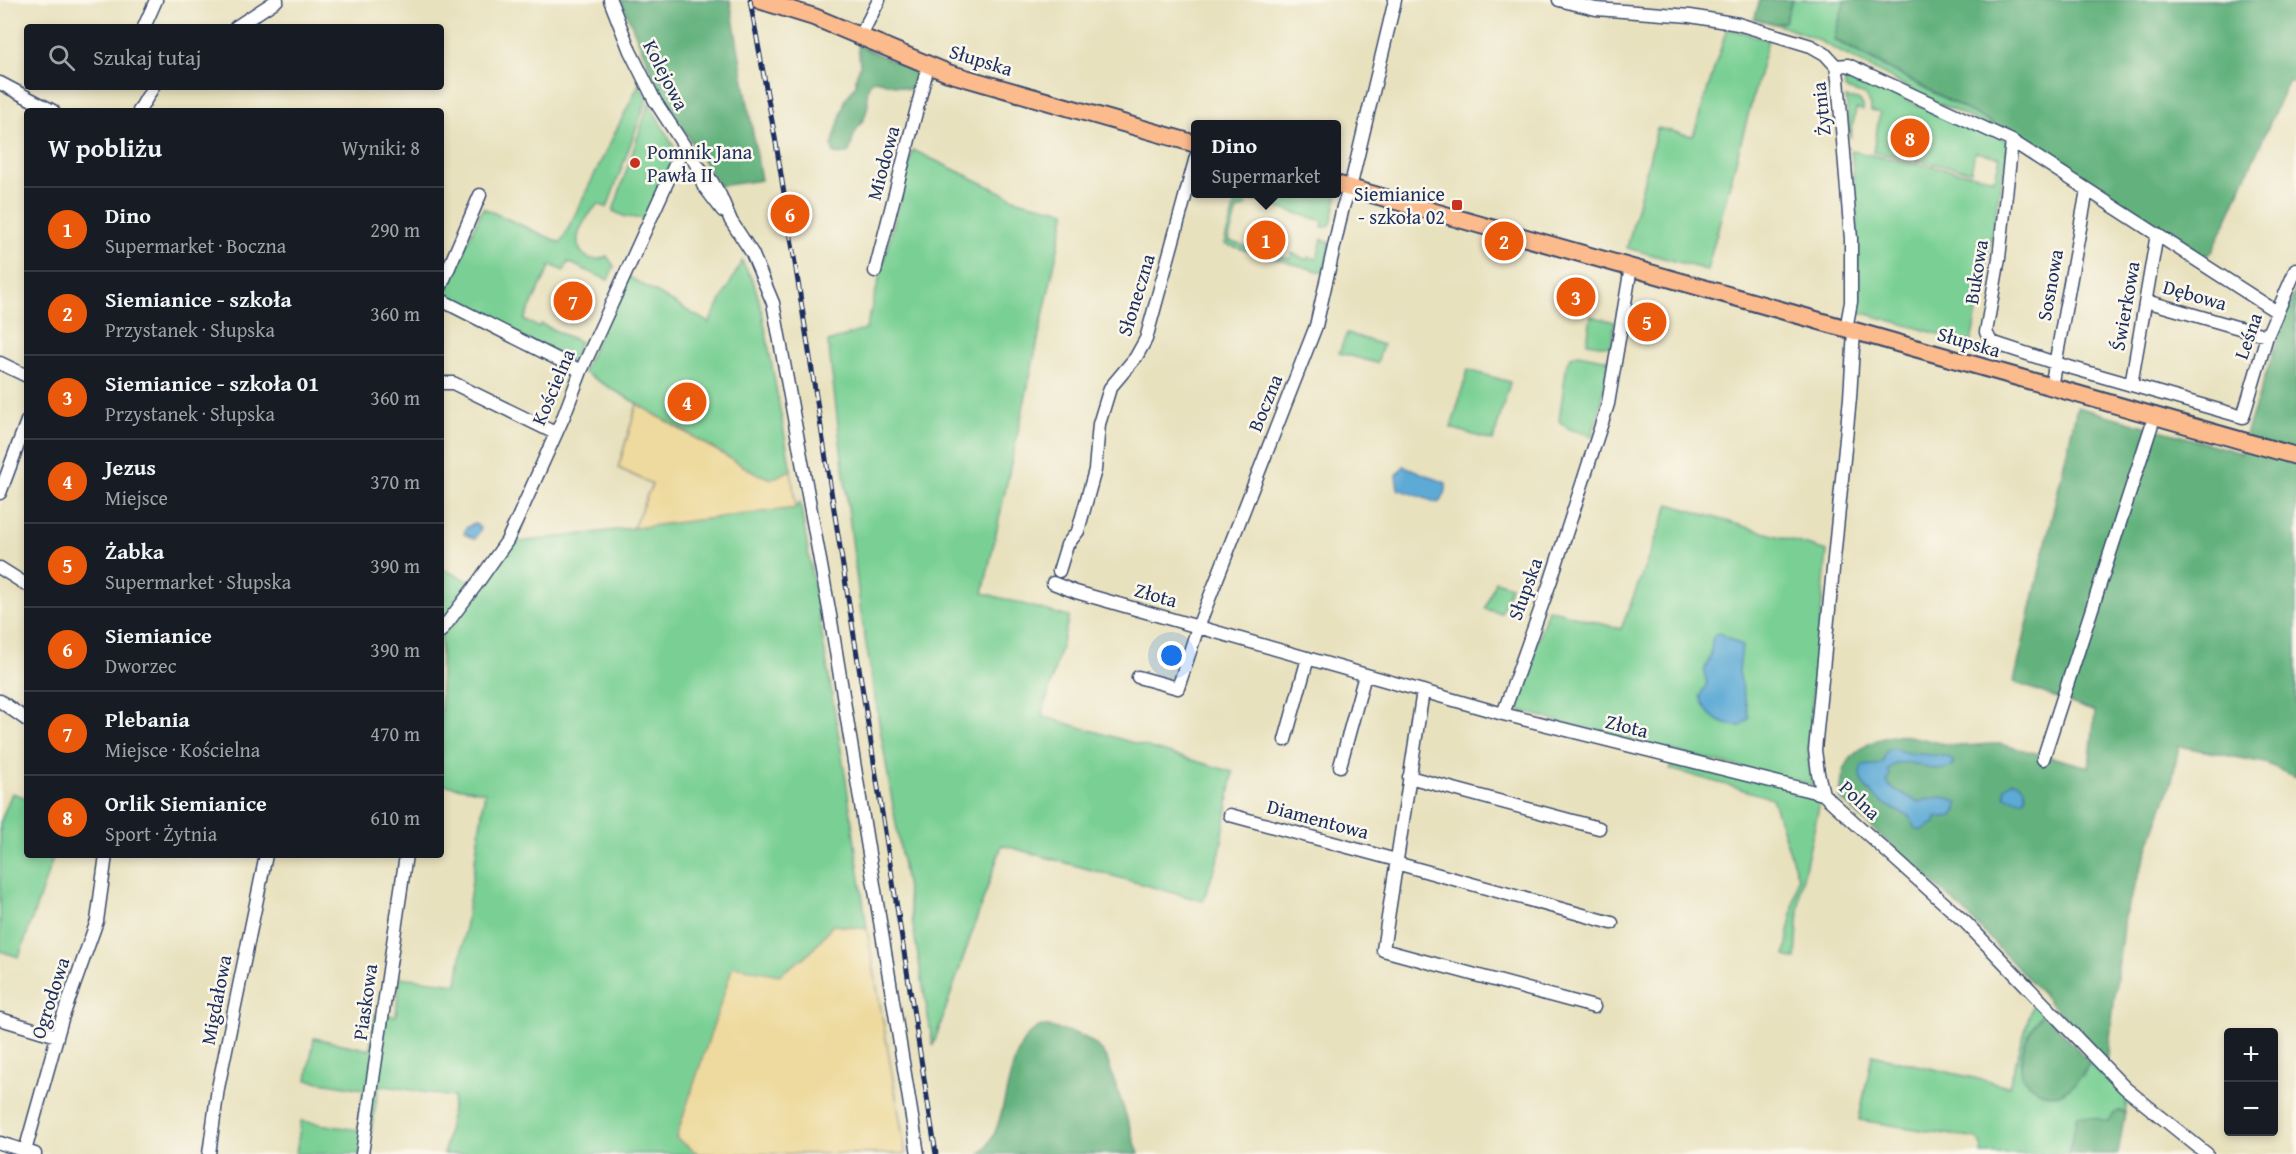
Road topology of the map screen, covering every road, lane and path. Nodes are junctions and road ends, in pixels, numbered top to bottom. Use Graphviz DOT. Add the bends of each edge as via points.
graph roads {
  1 [pos="156,0"];
  2 [pos="277,0"];
  3 [pos="610,0"];
  4 [pos="760,0"];
  5 [pos="879,0"];
  6 [pos="1395,0"];
  7 [pos="1559,0"];
  8 [pos="1597,4"];
  9 [pos="145,24"];
  10 [pos="241,24"];
  11 [pos="860,37"];
  12 [pos="928,66"];
  13 [pos="1836,66"];
  14 [pos="0,82"];
  15 [pos="151,90"];
  16 [pos="47,108"];
  17 [pos="141,108"];
  18 [pos="2012,141"];
  19 [pos="1191,143"];
  20 [pos="686,149"];
  21 [pos="1191,175"];
  22 [pos="1342,186"];
  23 [pos="2087,190"];
  24 [pos="480,195"];
  25 [pos="1340,198"];
  26 [pos="2157,234"];
  27 [pos="1631,267"];
  28 [pos="2296,269"];
  29 [pos="875,271"];
  30 [pos="444,279"];
  31 [pos="2146,301"];
  32 [pos="444,302"];
  33 [pos="2277,312"];
  34 [pos="1850,330"];
  35 [pos="2267,336"];
  36 [pos="0,363"];
  37 [pos="2055,363"];
  38 [pos="581,370"];
  39 [pos="24,375"];
  40 [pos="444,383"];
  41 [pos="2131,385"];
  42 [pos="2051,387"];
  43 [pos="2155,415"];
  44 [pos="555,433"];
  45 [pos="22,449"];
  46 [pos="2296,456"];
  47 [pos="0,493"];
  48 [pos="0,568"];
  49 [pos="1056,577"];
  50 [pos="24,583"];
  51 [pos="444,627"];
  52 [pos="1197,627"];
  53 [pos="1308,658"];
  54 [pos="1365,675"];
  55 [pos="1138,677"];
  56 [pos="1423,690"];
  57 [pos="0,701"];
  58 [pos="1503,714"];
  59 [pos="24,718"];
  60 [pos="1285,740"];
  61 [pos="2043,759"];
  62 [pos="1340,766"];
  63 [pos="1409,777"];
  64 [pos="1823,794"];
  65 [pos="1230,814"];
  66 [pos="1599,828"];
  67 [pos="106,858"];
  68 [pos="265,858"];
  69 [pos="406,858"];
  70 [pos="1396,862"];
  71 [pos="1612,922"];
  72 [pos="1594,1007"];
  73 [pos="0,1019"];
  74 [pos="57,1036"];
  75 [pos="0,1143"];
  76 [pos="30,1153"];
  77 [pos="209,1154"];
  78 [pos="362,1154"];
  79 [pos="918,1154"];
  80 [pos="2207,1154"];
  1 -- 9 [label="street"];
  2 -- 10 [label="street"];
  3 -- 20 [label="street, Kolejowa" via="644,80"];
  4 -- 11 [label="main road, Słupska"];
  5 -- 11 [label="street"];
  6 -- 22 [label="street, Boczna" via="1352,180"];
  7 -- 8 [label="street, Żytnia"];
  8 -- 13 [label="street, Żytnia" via="1738,24 1811,46"];
  11 -- 12 [label="main road, Słupska"];
  12 -- 19 [label="main road, Słupska"];
  12 -- 29 [label="street, Miodowa"];
  13 -- 18 [label="street" via="1848,65"];
  13 -- 34 [label="street, Żytnia" via="1849,192"];
  14 -- 16 [label="street"];
  15 -- 17 [label="street"];
  18 -- 23 [label="street"];
  18 -- 37 [label="street, Bukowa" via="1986,332 1991,342"];
  20 -- 38 [label="street, Kościelna" via="680,154"];
  20 -- 79 [label="street, Kolejowa" via="720,195 752,253 773,303 830,615"];
  21 -- 49 [label="street, Słoneczna" via="1146,339 1110,388 1099,424 1095,470 1081,521"];
  22 -- 27 [label="main road, Słupska"];
  23 -- 26 [label="street"];
  23 -- 37 [label="street, Sosnowa"];
  24 -- 30 [label="street"];
  25 -- 52 [label="street, Boczna" via="1316,326"];
  26 -- 31 [label="street, Świerkowa"];
  26 -- 33 [label="street"];
  27 -- 34 [label="main road, Słupska"];
  27 -- 58 [label="street, Słupska" via="1608,404"];
  28 -- 33 [label="street, Leśna"];
  31 -- 35 [label="street, Dębowa"];
  31 -- 41 [label="street, Świerkowa"];
  32 -- 38 [label="street"];
  33 -- 35 [label="street, Leśna"];
  34 -- 42 [label="main road, Słupska"];
  34 -- 64 [label="street, Polna" via="1850,398 1815,750"];
  35 -- 41 [label="street, Leśna" via="2243,417"];
  36 -- 39 [label="street"];
  37 -- 41 [label="street"];
  37 -- 42 [label="street, Sosnowa"];
  38 -- 44 [label="street, Kościelna"];
  40 -- 44 [label="street" via="453,383"];
  42 -- 43 [label="main road, Słupska"];
  43 -- 46 [label="main road, Słupska"];
  43 -- 61 [label="street"];
  44 -- 51 [label="street, Kościelna" via="507,541"];
  45 -- 47 [label="street"];
  48 -- 50 [label="street"];
  49 -- 52 [label="street, Złota" via="1076,592"];
  52 -- 53 [label="street, Złota"];
  52 -- 55 [label="street, Boczna" via="1178,688"];
  53 -- 54 [label="street, Złota"];
  53 -- 60 [label="street"];
  54 -- 56 [label="street, Złota"];
  54 -- 62 [label="street"];
  56 -- 58 [label="street, Złota"];
  56 -- 63 [label="street"];
  57 -- 59 [label="street"];
  58 -- 64 [label="street, Złota"];
  63 -- 66 [label="street"];
  63 -- 70 [label="street"];
  64 -- 80 [label="street, Polna" via="1966,923 2126,1088"];
  65 -- 70 [label="street, Diamentowa"];
  67 -- 74 [label="street, Ogrodowa" via="97,921"];
  68 -- 77 [label="street, Migdałowa" via="218,1087"];
  69 -- 78 [label="street, Piaskowa"];
  70 -- 71 [label="street"];
  70 -- 72 [label="street" via="1383,950"];
  73 -- 74 [label="street"];
  74 -- 76 [label="street, Ogrodowa"];
  75 -- 76 [label="street"];
}
